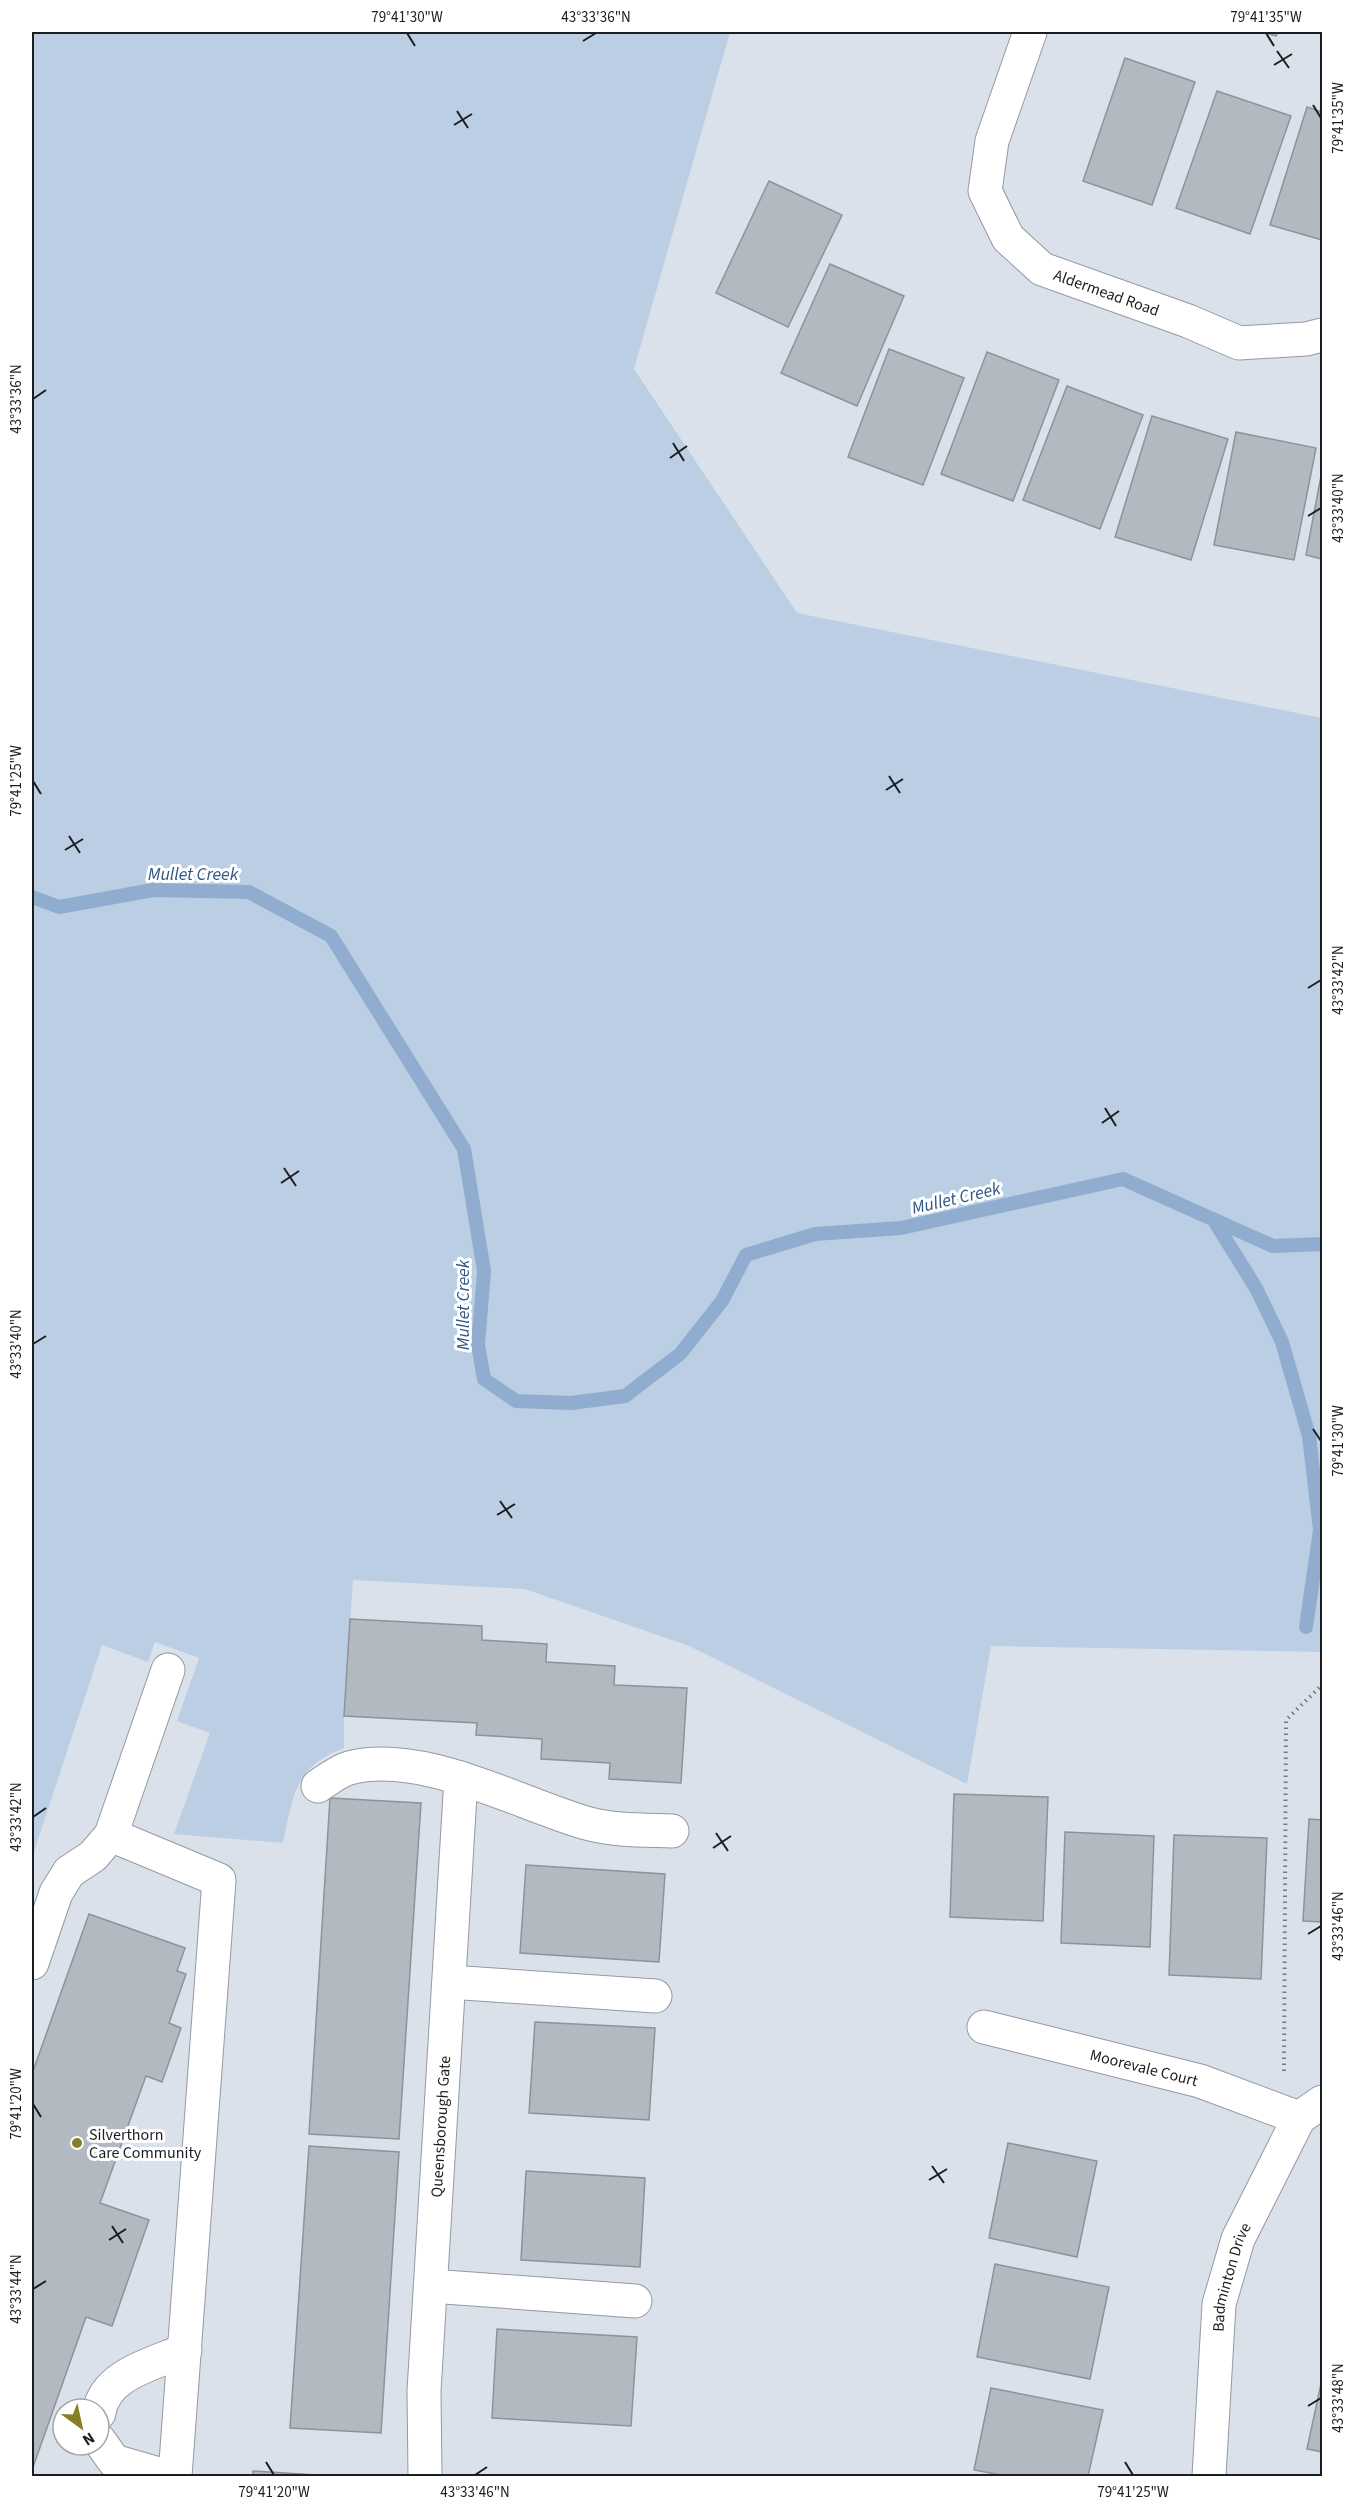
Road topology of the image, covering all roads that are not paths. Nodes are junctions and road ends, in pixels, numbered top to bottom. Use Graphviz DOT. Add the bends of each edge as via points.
graph roads {
  1 [pos="1030,32"];
  2 [pos="1323,335"];
  3 [pos="168,1670"];
  4 [pos="461,1778"];
  5 [pos="318,1786"];
  6 [pos="672,1831"];
  7 [pos="111,1835"];
  8 [pos="32,1963"];
  9 [pos="449,1982"];
  10 [pos="655,1995"];
  11 [pos="984,2027"];
  12 [pos="1302,2111"];
  13 [pos="431,2286"];
  14 [pos="635,2301"];
  15 [pos="185,2350"];
  16 [pos="104,2397"];
  17 [pos="111,2457"];
  18 [pos="166,2476"];
  19 [pos="175,2476"];
  20 [pos="425,2476"];
  21 [pos="1209,2476"];
  1 -- 2 [label="street, Aldermead Road" via="993,141 985,191 1008,238 1042,269 1239,343"];
  3 -- 7 [label="street"];
  4 -- 5 [label="street" via="406,1766 377,1765 348,1768"];
  4 -- 6 [label="street" via="586,1822 615,1829"];
  4 -- 9 [label="street, Queensborough Gate"];
  7 -- 8 [label="street" via="93,1856 69,1872 56,1893"];
  7 -- 15 [label="street" via="219,1880"];
  9 -- 10 [label="street"];
  9 -- 13 [label="street, Queensborough Gate"];
  11 -- 12 [label="street, Moorevale Court"];
  12 -- 21 [label="street, Badminton Drive" via="1238,2239 1219,2304"];
  13 -- 14 [label="street"];
  13 -- 20 [label="street, Queensborough Gate" via="424,2391"];
  15 -- 16 [label="street" via="121,2378"];
  15 -- 19 [label="street"];
  17 -- 18 [label="street"];
}
